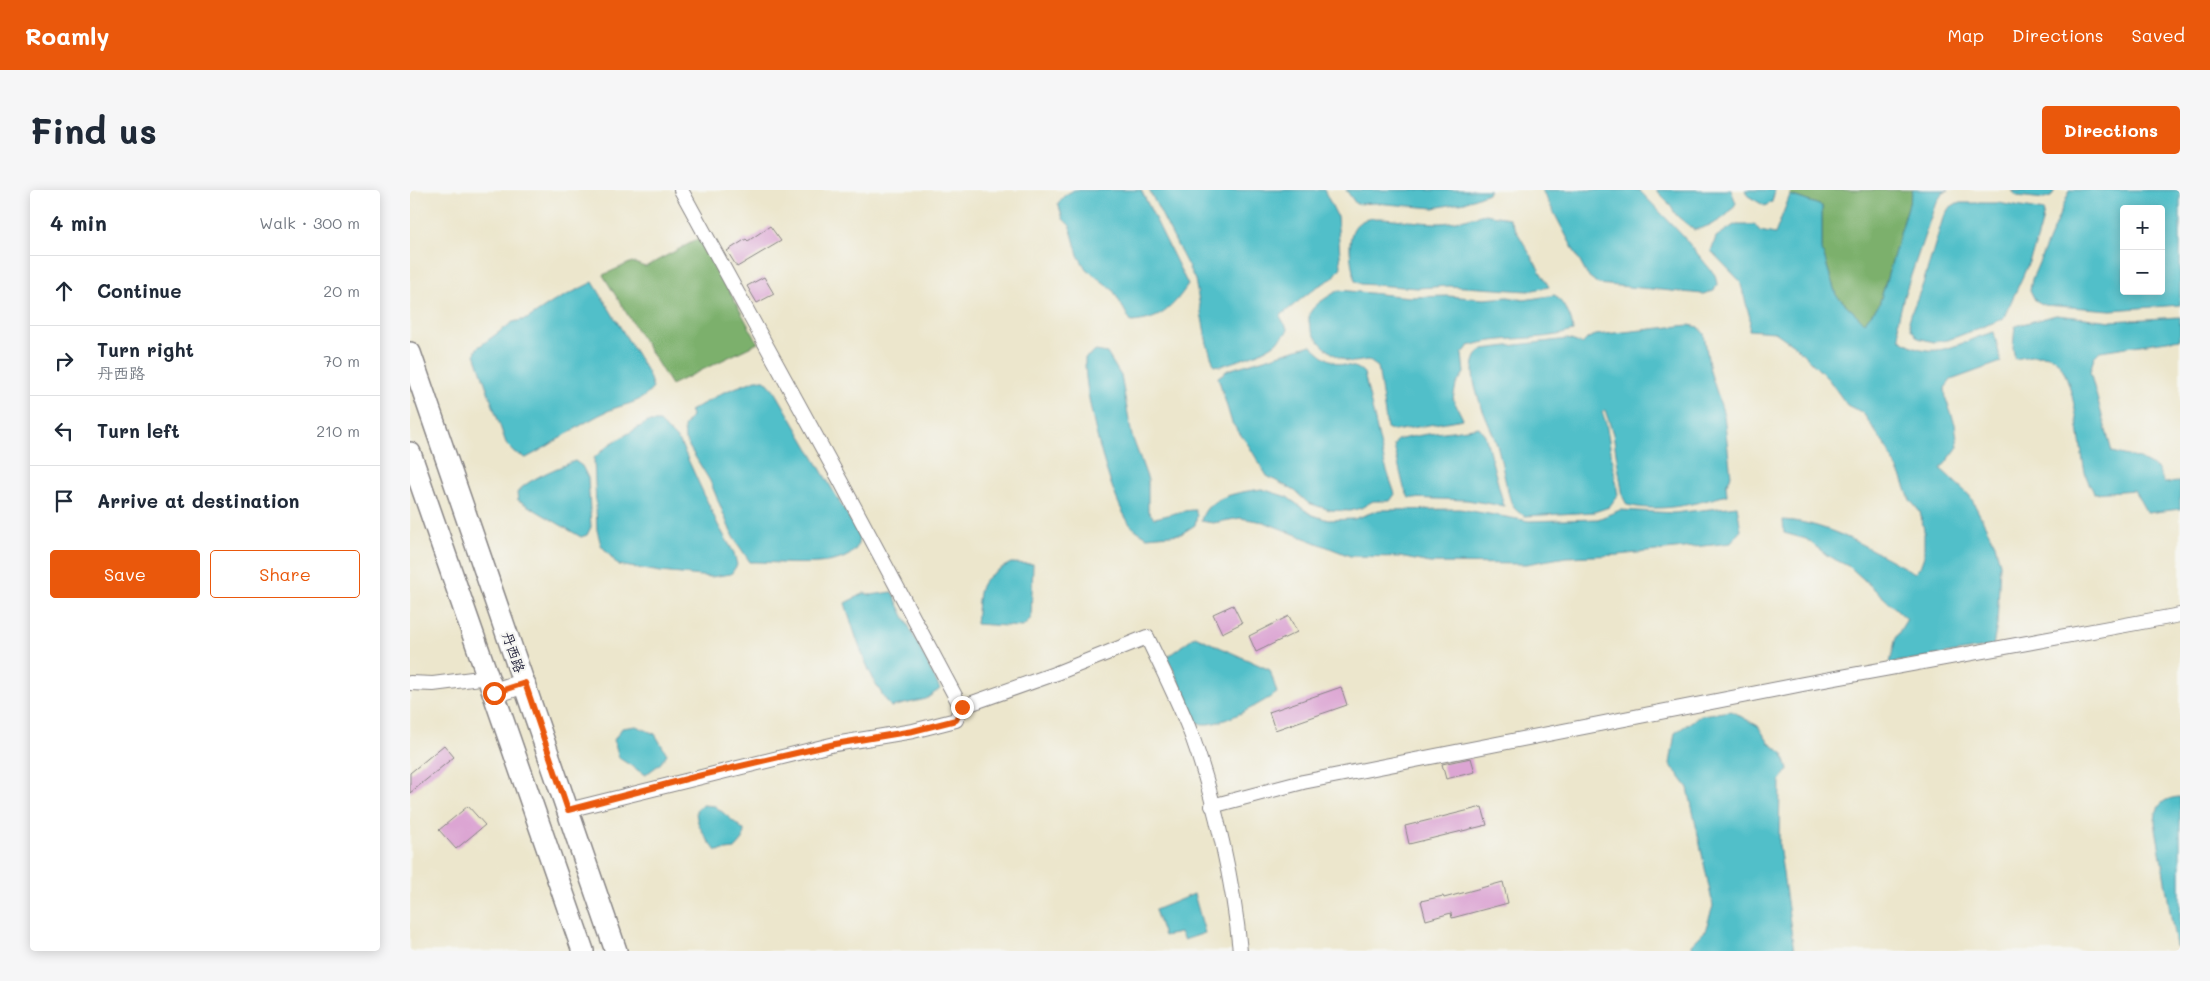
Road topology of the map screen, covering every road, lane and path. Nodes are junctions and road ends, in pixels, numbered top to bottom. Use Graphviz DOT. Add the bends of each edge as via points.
graph roads {
  1 [pos="681,190"];
  2 [pos="410,353"];
  3 [pos="410,453"];
  4 [pos="2180,615"];
  5 [pos="410,683"];
  6 [pos="525,683"];
  7 [pos="491,685"];
  8 [pos="962,707"];
  9 [pos="1212,806"];
  10 [pos="568,810"];
  11 [pos="583,951"];
  12 [pos="616,951"];
  13 [pos="1240,951"];
  1 -- 8 [label="street"];
  2 -- 6 [label="main road, 丹西路"];
  3 -- 7 [label="main road"];
  4 -- 9 [label="street" via="1803,684 1322,778"];
  5 -- 7 [label="street"];
  6 -- 7 [label="main road"];
  6 -- 10 [label="main road, 丹西路"];
  7 -- 11 [label="main road"];
  8 -- 9 [label="street" via="1147,637 1192,738"];
  8 -- 10 [label="street" via="956,720 835,744"];
  9 -- 13 [label="street" via="1237,921"];
  10 -- 12 [label="main road, 丹西路"];
}
